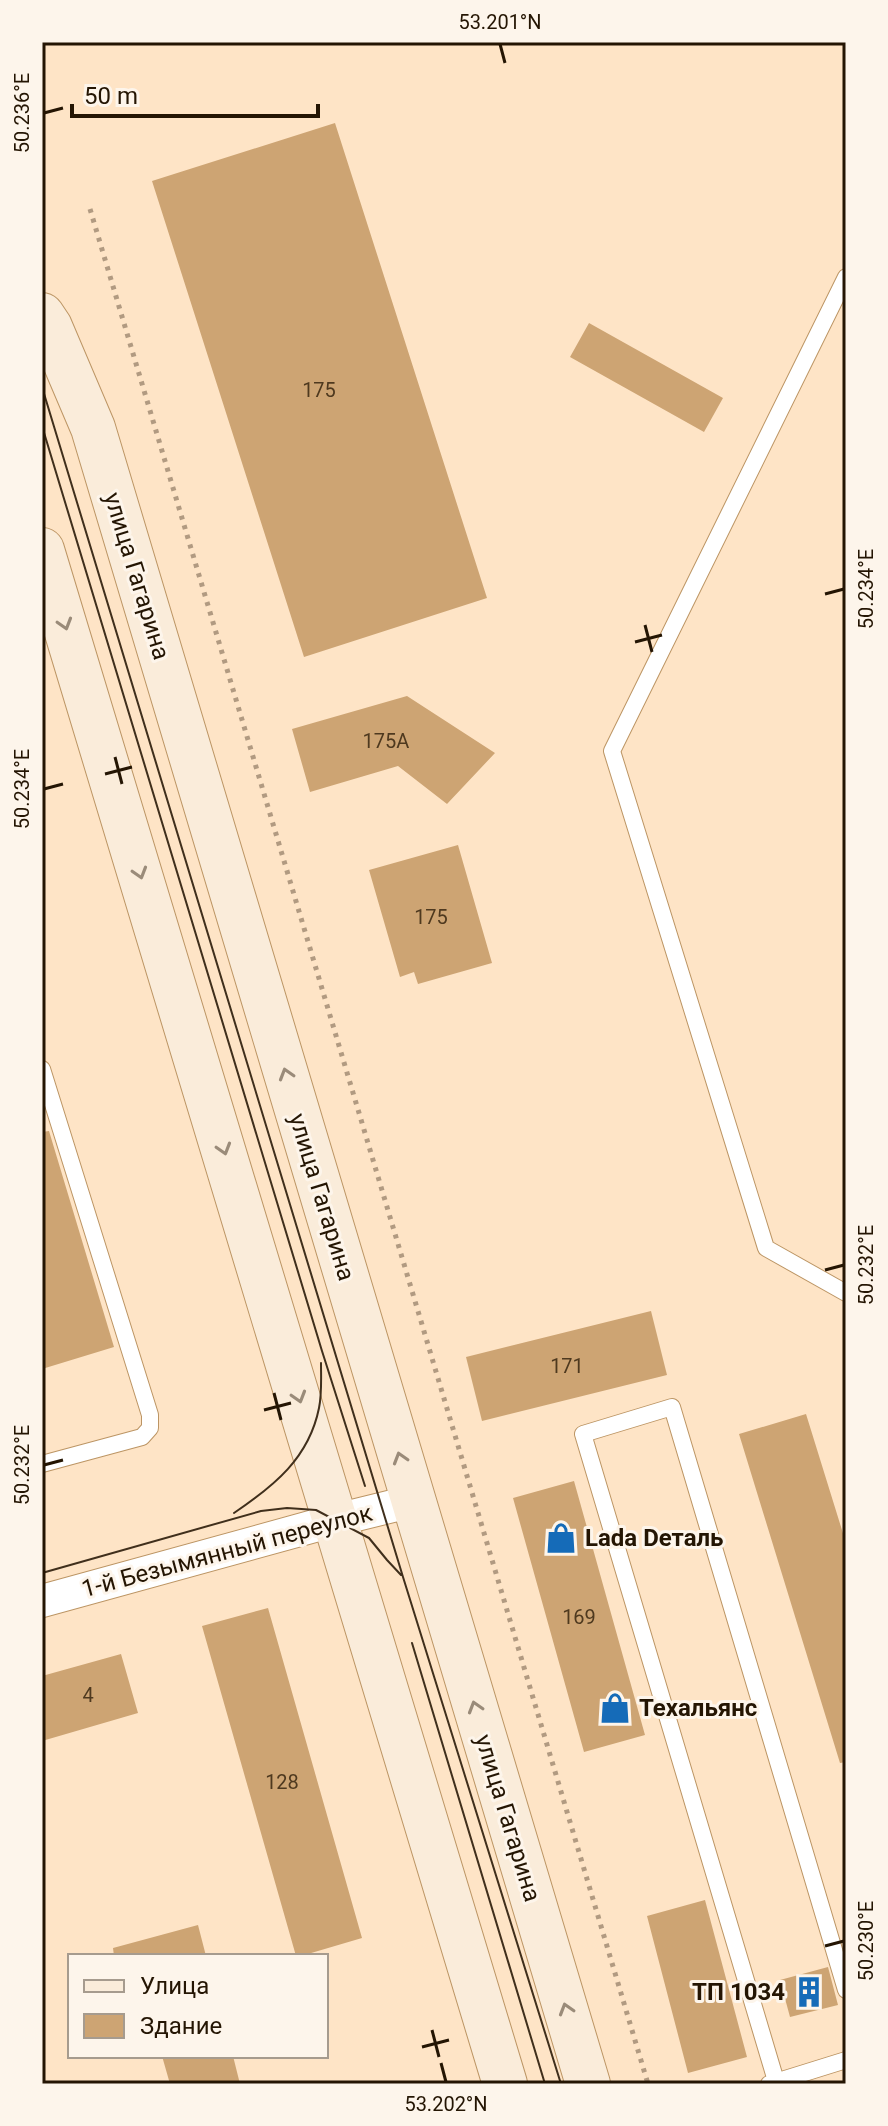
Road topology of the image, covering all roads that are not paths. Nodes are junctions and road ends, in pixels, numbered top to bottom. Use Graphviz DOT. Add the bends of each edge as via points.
graph roads {
  1 [pos="846,277"];
  2 [pos="42,315"];
  3 [pos="42,550"];
  4 [pos="42,1069"];
  5 [pos="846,1293"];
  6 [pos="42,1464"];
  7 [pos="413,1501"];
  8 [pos="336,1520"];
  9 [pos="42,1601"];
  10 [pos="846,1990"];
  11 [pos="846,2060"];
  12 [pos="773,2083"];
  13 [pos="505,2084"];
  14 [pos="588,2084"];
  1 -- 5 [label="lane" via="612,751 766,1248"];
  7 -- 2 [label="main road, улица Гагарина, one-way" via="93,428"];
  3 -- 8 [label="main road, one-way"];
  4 -- 6 [label="lane" via="150,1415 150,1428 142,1437"];
  7 -- 8 [label="street, 1-й Безымянный переулок"];
  14 -- 7 [label="main road, улица Гагарина, one-way"];
  8 -- 9 [label="street, 1-й Безымянный переулок"];
  8 -- 13 [label="main road"];
  10 -- 12 [label="lane" via="672,1407 583,1434"];
  11 -- 12 [label="lane"];
}
